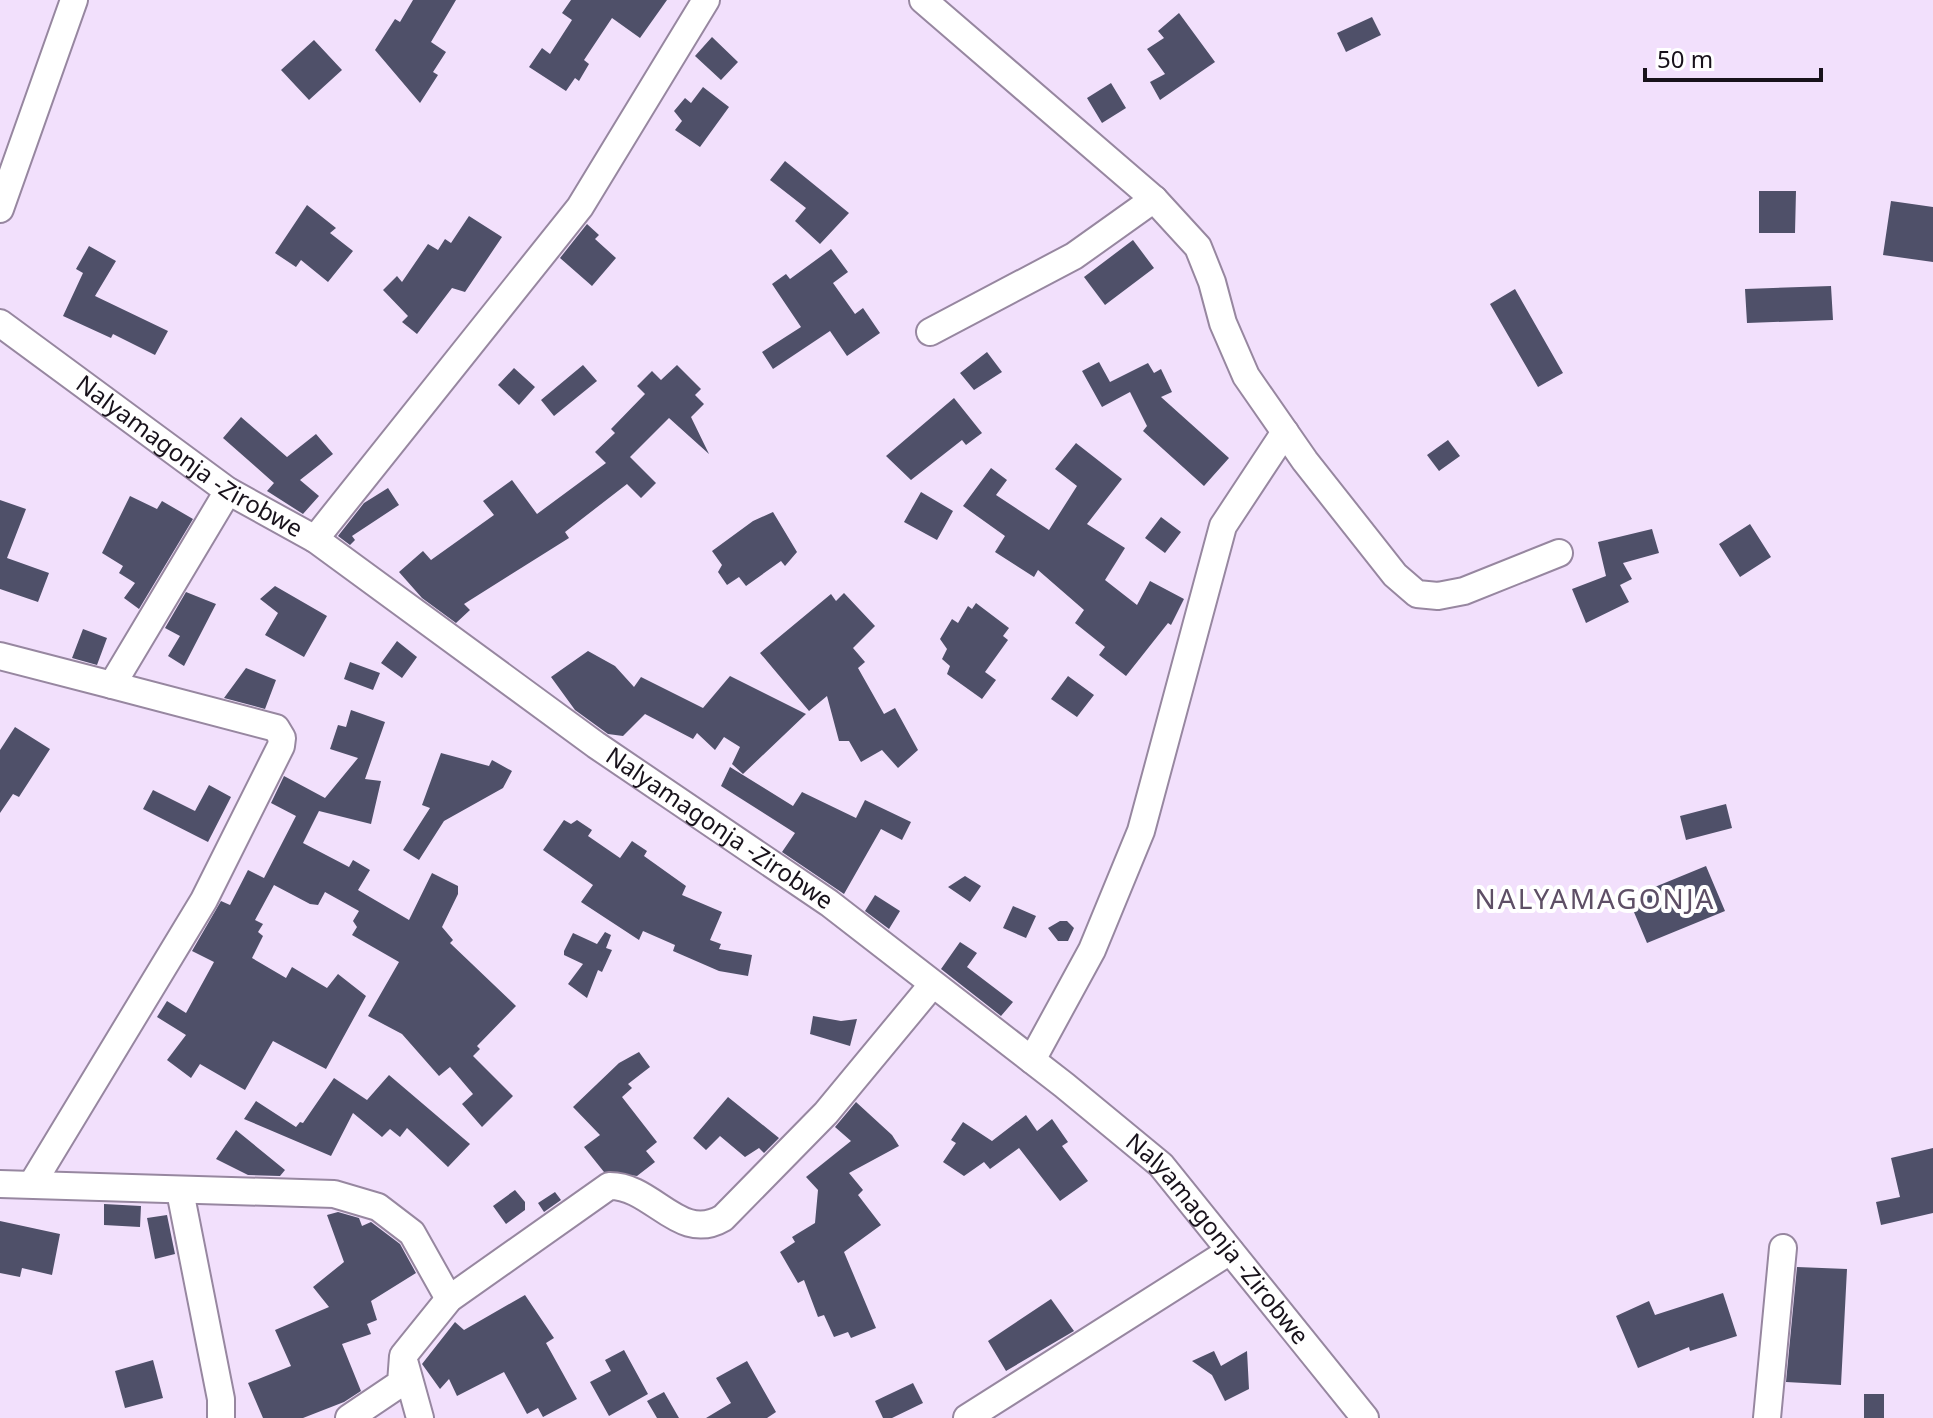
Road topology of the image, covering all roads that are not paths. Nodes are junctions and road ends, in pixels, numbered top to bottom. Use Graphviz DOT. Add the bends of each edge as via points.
graph roads {
  1 [pos="74,0"];
  2 [pos="706,0"];
  3 [pos="923,0"];
  4 [pos="1154,199"];
  5 [pos="0,209"];
  6 [pos="0,323"];
  7 [pos="930,332"];
  8 [pos="1285,432"];
  9 [pos="228,491"];
  10 [pos="315,539"];
  11 [pos="1559,553"];
  12 [pos="0,656"];
  13 [pos="112,685"];
  14 [pos="932,985"];
  15 [pos="1032,1060"];
  16 [pos="0,1184"];
  17 [pos="32,1184"];
  18 [pos="180,1191"];
  19 [pos="1783,1248"];
  20 [pos="1230,1251"];
  21 [pos="449,1299"];
  22 [pos="403,1356"];
  23 [pos="221,1418"];
  24 [pos="349,1418"];
  25 [pos="420,1418"];
  26 [pos="967,1418"];
  27 [pos="1365,1418"];
  28 [pos="1767,1418"];
  1 -- 5 [label="street"];
  2 -- 10 [label="street" via="580,207"];
  3 -- 4 [label="street"];
  4 -- 7 [label="street" via="1074,256"];
  4 -- 8 [label="street" via="1198,247 1246,376"];
  6 -- 9 [label="street, Nalyamagonja -Zirobwe"];
  8 -- 11 [label="street" via="1395,575 1417,594 1464,591"];
  8 -- 15 [label="street" via="1223,526 1141,831 1092,950"];
  9 -- 10 [label="street, Nalyamagonja -Zirobwe"];
  9 -- 13 [label="street"];
  10 -- 14 [label="street, Nalyamagonja -Zirobwe" via="572,728 829,903"];
  12 -- 13 [label="street"];
  13 -- 17 [label="street" via="276,728 281,746 204,900"];
  14 -- 15 [label="street, Nalyamagonja -Zirobwe"];
  14 -- 21 [label="street" via="826,1113 723,1218 692,1226 636,1190 609,1186"];
  15 -- 20 [label="street, Nalyamagonja -Zirobwe" via="1161,1165"];
  16 -- 17 [label="street"];
  17 -- 18 [label="street"];
  18 -- 21 [label="street" via="334,1194 378,1207 412,1233"];
  18 -- 23 [label="street"];
  19 -- 28 [label="street"];
  20 -- 26 [label="street"];
  20 -- 27 [label="street, Nalyamagonja -Zirobwe"];
  21 -- 22 [label="street"];
  22 -- 24 [label="street" via="401,1383"];
  22 -- 25 [label="street"];
}
